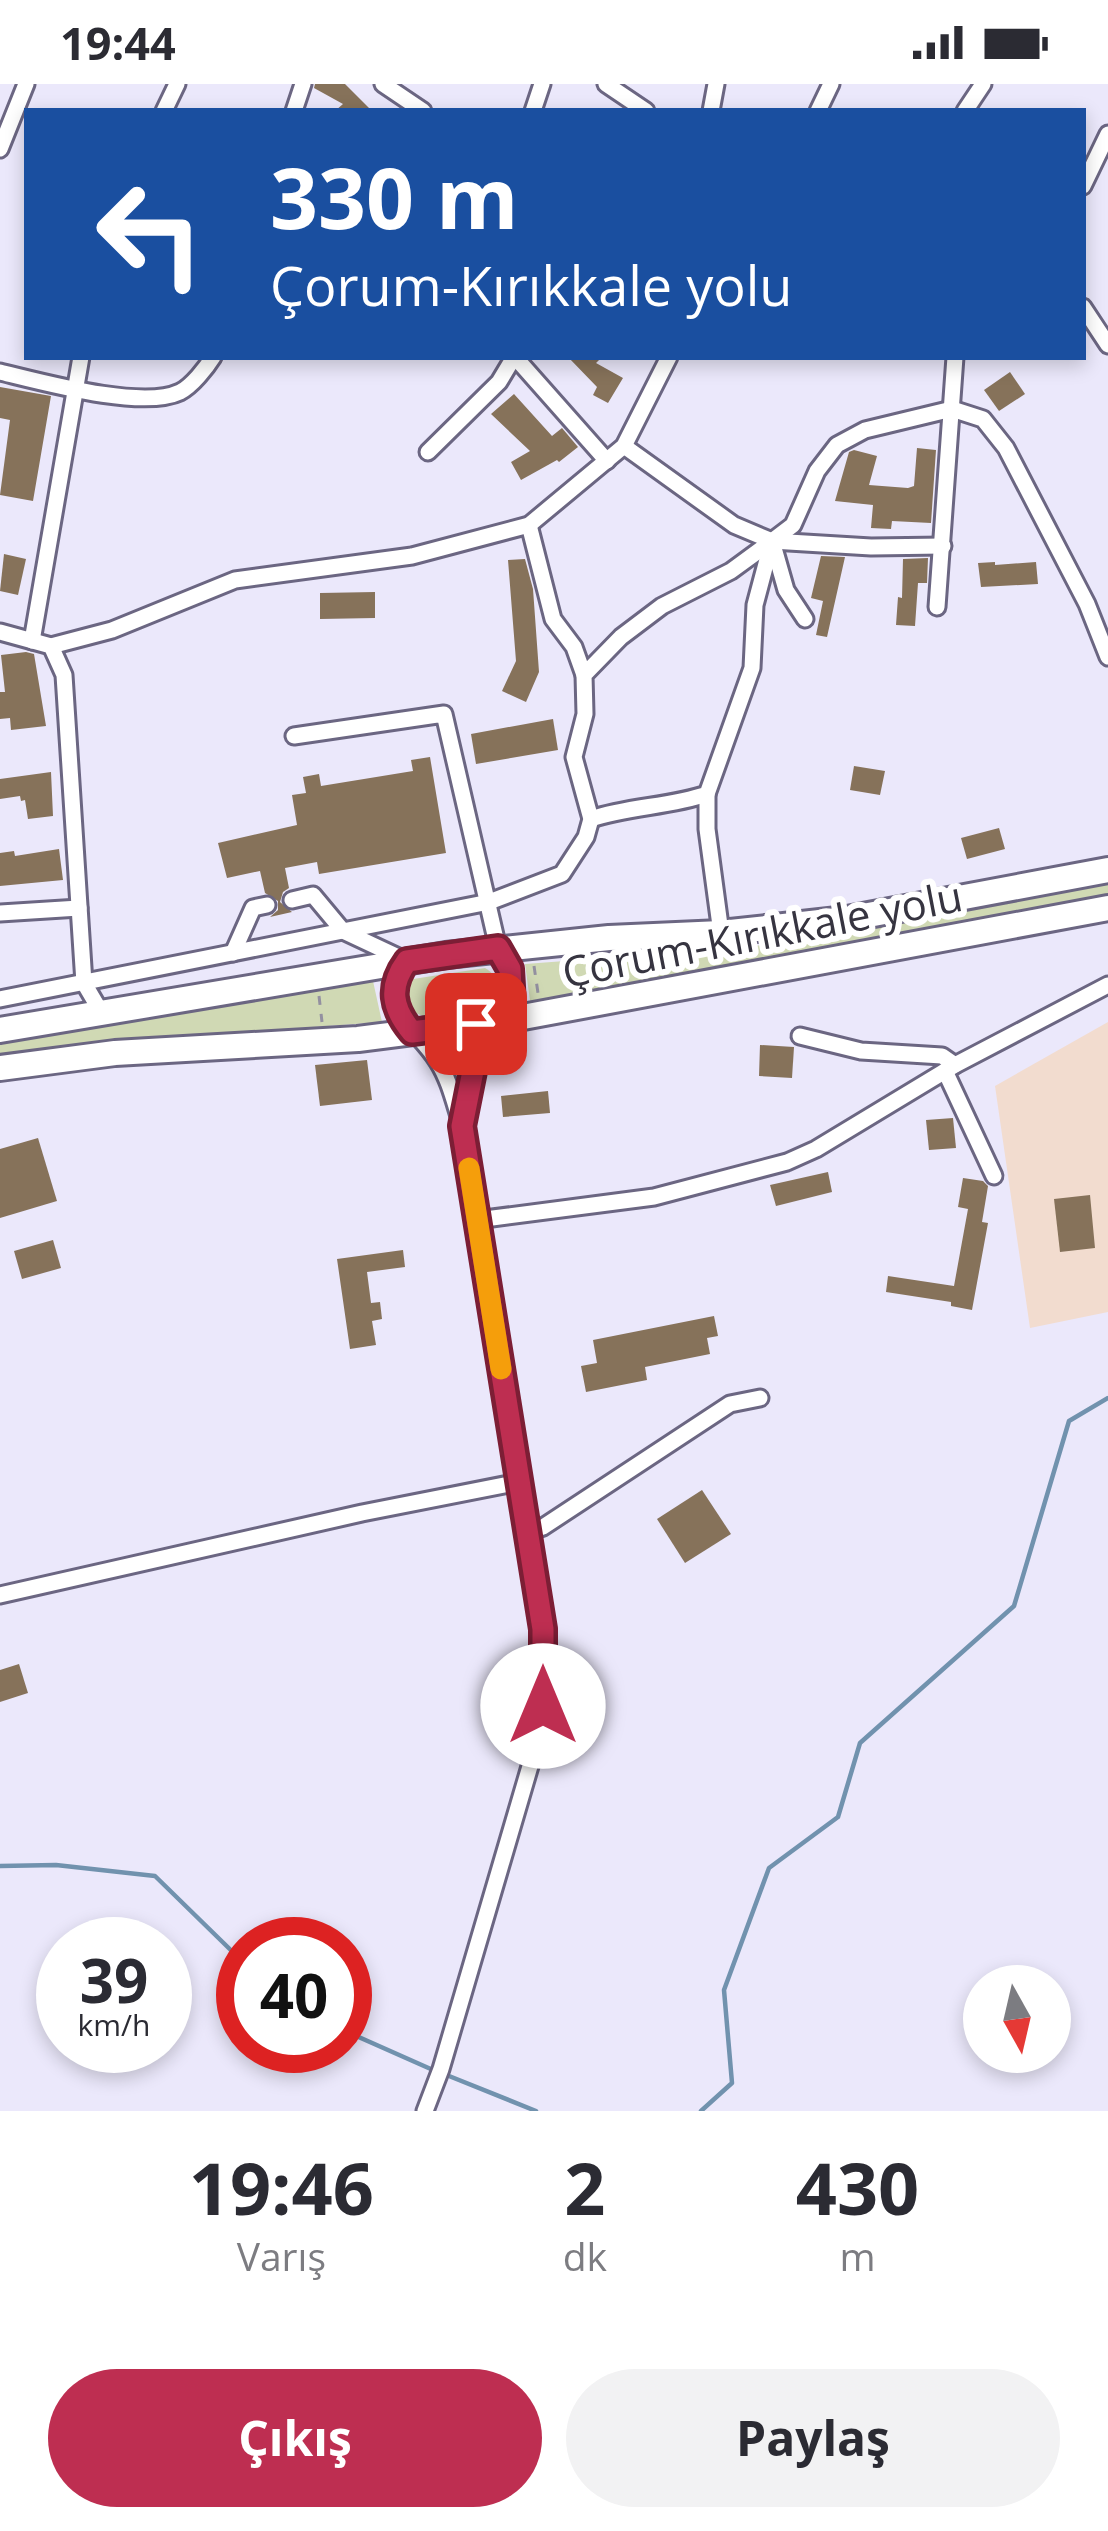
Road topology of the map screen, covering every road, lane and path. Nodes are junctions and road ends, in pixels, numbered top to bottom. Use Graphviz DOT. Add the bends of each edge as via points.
graph roads {
  1 [pos="26,84"];
  2 [pos="383,84"];
  3 [pos="605,84"];
  4 [pos="419,108"];
  5 [pos="641,108"];
  6 [pos="1108,134"];
  7 [pos="0,149"];
  8 [pos="1086,180"];
  9 [pos="1086,312"];
  10 [pos="1108,345"];
  11 [pos="80,360"];
  12 [pos="210,360"];
  13 [pos="512,360"];
  14 [pos="517,360"];
  15 [pos="667,360"];
  16 [pos="955,360"];
  17 [pos="0,372"];
  18 [pos="75,389"];
  19 [pos="952,409"];
  20 [pos="624,446"];
  21 [pos="428,452"];
  22 [pos="607,461"];
  23 [pos="529,525"];
  24 [pos="772,541"];
  25 [pos="943,546"];
  26 [pos="937,607"];
  27 [pos="805,620"];
  28 [pos="0,632"];
  29 [pos="32,641"];
  30 [pos="51,646"];
  31 [pos="1108,657"];
  32 [pos="584,675"];
  33 [pos="294,736"];
  34 [pos="707,794"];
  35 [pos="591,819"];
  36 [pos="1108,870"];
  37 [pos="292,900"];
  38 [pos="489,902"];
  39 [pos="267,905"];
  40 [pos="79,908"];
  41 [pos="1108,908"];
  42 [pos="0,914"];
  43 [pos="343,931"];
  44 [pos="721,933"];
  45 [pos="498,948"];
  46 [pos="232,953"];
  47 [pos="407,961"];
  48 [pos="316,976"];
  49 [pos="83,983"];
  50 [pos="1108,985"];
  51 [pos="0,999"];
  52 [pos="101,1012"];
  53 [pos="507,1020"];
  54 [pos="0,1030"];
  55 [pos="412,1032"];
  56 [pos="800,1036"];
  57 [pos="325,1042"];
  58 [pos="0,1068"];
  59 [pos="950,1068"];
  60 [pos="462,1126"];
  61 [pos="994,1176"];
  62 [pos="477,1220"];
  63 [pos="760,1398"];
  64 [pos="519,1482"];
  65 [pos="529,1532"];
  66 [pos="0,1595"];
  67 [pos="425,2111"];
  1 -- 7 [label="street"];
  2 -- 4 [label="street"];
  3 -- 5 [label="street"];
  6 -- 8 [label="street"];
  9 -- 10 [label="street"];
  11 -- 18 [label="street"];
  12 -- 18 [label="street" via="182,391 149,398"];
  13 -- 21 [label="street"];
  14 -- 22 [label="street"];
  15 -- 20 [label="street"];
  16 -- 19 [label="street"];
  17 -- 18 [label="street"];
  18 -- 29 [label="street"];
  19 -- 24 [label="street" via="837,445 793,525"];
  19 -- 25 [label="street"];
  19 -- 31 [label="street" via="983,419 1006,448"];
  20 -- 22 [label="street"];
  20 -- 24 [label="street" via="734,525"];
  22 -- 23 [label="street"];
  23 -- 30 [label="street" via="412,556 236,580"];
  23 -- 32 [label="street" via="553,619"];
  24 -- 25 [label="street"];
  24 -- 27 [label="street"];
  24 -- 32 [label="street" via="662,606"];
  24 -- 34 [label="street" via="754,605 752,668"];
  25 -- 26 [label="street"];
  28 -- 29 [label="street"];
  29 -- 30 [label="street"];
  30 -- 40 [label="street" via="64,675"];
  32 -- 35 [label="street" via="574,757"];
  33 -- 38 [label="street" via="444,714"];
  34 -- 35 [label="street"];
  34 -- 44 [label="street"];
  35 -- 38 [label="street" via="562,874"];
  36 -- 44 [label="highway, Çorum-Kırıkkale yolu" via="847,919"];
  37 -- 43 [label="street" via="313,895"];
  38 -- 43 [label="street"];
  38 -- 45 [label="street"];
  39 -- 46 [label="street" via="254,908"];
  40 -- 42 [label="street"];
  40 -- 49 [label="street"];
  41 -- 53 [label="highway, Çorum-Kırıkkale yolu"];
  43 -- 46 [label="street"];
  43 -- 47 [label="street"];
  44 -- 45 [label="highway, Çorum-Kırıkkale yolu"];
  45 -- 47 [label="highway, Çorum-Kırıkkale yolu"];
  45 -- 53 [label="street" via="513,981"];
  46 -- 49 [label="street"];
  47 -- 48 [label="highway, Çorum-Kırıkkale yolu"];
  47 -- 55 [label="street" via="393,998"];
  48 -- 52 [label="highway, Çorum-Kırıkkale yolu"];
  48 -- 57 [label="path"];
  49 -- 51 [label="street"];
  49 -- 52 [label="street"];
  50 -- 59 [label="street"];
  52 -- 54 [label="highway, Çorum-Kırıkkale yolu"];
  53 -- 55 [label="highway, Çorum-Kırıkkale yolu"];
  53 -- 60 [label="street" via="474,1066"];
  55 -- 57 [label="highway, Çorum-Kırıkkale yolu"];
  55 -- 60 [label="street" via="443,1071"];
  56 -- 59 [label="street" via="861,1051 943,1056"];
  57 -- 58 [label="highway, Çorum-Kırıkkale yolu"];
  59 -- 61 [label="street"];
  59 -- 62 [label="street" via="787,1162 654,1196"];
  60 -- 62 [label="street"];
  62 -- 64 [label="street"];
  63 -- 65 [label="street" via="730,1404"];
  64 -- 65 [label="street"];
  64 -- 66 [label="street"];
  65 -- 67 [label="street" via="545,1672 538,1739"];
}
